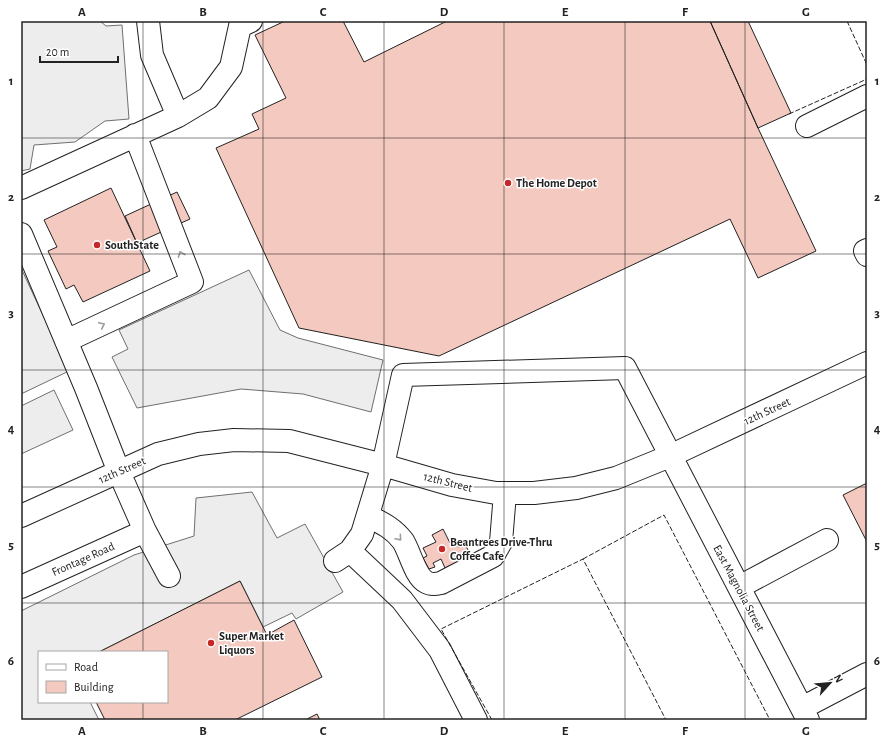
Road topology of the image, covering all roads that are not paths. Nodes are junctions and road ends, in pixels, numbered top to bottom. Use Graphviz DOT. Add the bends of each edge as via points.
graph roads {
  1 [pos="148,21"];
  2 [pos="251,21"];
  3 [pos="867,96"];
  4 [pos="178,116"];
  5 [pos="807,126"];
  6 [pos="135,135"];
  7 [pos="21,188"];
  8 [pos="21,234"];
  9 [pos="867,250"];
  10 [pos="867,254"];
  11 [pos="66,341"];
  12 [pos="867,363"];
  13 [pos="670,456"];
  14 [pos="383,465"];
  15 [pos="119,472"];
  16 [pos="506,493"];
  17 [pos="21,516"];
  18 [pos="368,516"];
  19 [pos="145,531"];
  20 [pos="826,540"];
  21 [pos="169,576"];
  22 [pos="21,587"];
  23 [pos="738,587"];
  24 [pos="867,674"];
  25 [pos="805,714"];
  26 [pos="476,720"];
  1 -- 4 [label="street" via="152,55"];
  2 -- 4 [label="street" via="240,26 231,67 208,98"];
  3 -- 5 [label="street"];
  4 -- 6 [label="street"];
  6 -- 7 [label="street"];
  11 -- 6 [label="street, one-way" via="192,282"];
  8 -- 11 [label="street"];
  9 -- 10 [label="street"];
  11 -- 15 [label="street"];
  12 -- 13 [label="street, 12th Street"];
  13 -- 14 [label="street, East Magnolia Street" via="625,368 403,375"];
  13 -- 16 [label="street, 12th Street" via="616,478 576,488"];
  13 -- 23 [label="street, East Magnolia Street"];
  14 -- 15 [label="street, 12th Street" via="289,441 234,440 199,444 158,454"];
  14 -- 16 [label="street, 12th Street" via="452,485"];
  14 -- 18 [label="street"];
  15 -- 17 [label="street, 12th Street"];
  15 -- 19 [label="street"];
  18 -- 16 [label="street, one-way" via="389,526 403,542 420,576 426,582 441,583 493,556 501,542"];
  18 -- 26 [label="street" via="362,534 342,556 402,600 440,650"];
  19 -- 21 [label="street"];
  19 -- 22 [label="street, Frontage Road"];
  20 -- 23 [label="street"];
  23 -- 25 [label="street, East Magnolia Street"];
  24 -- 25 [label="street"];
}
